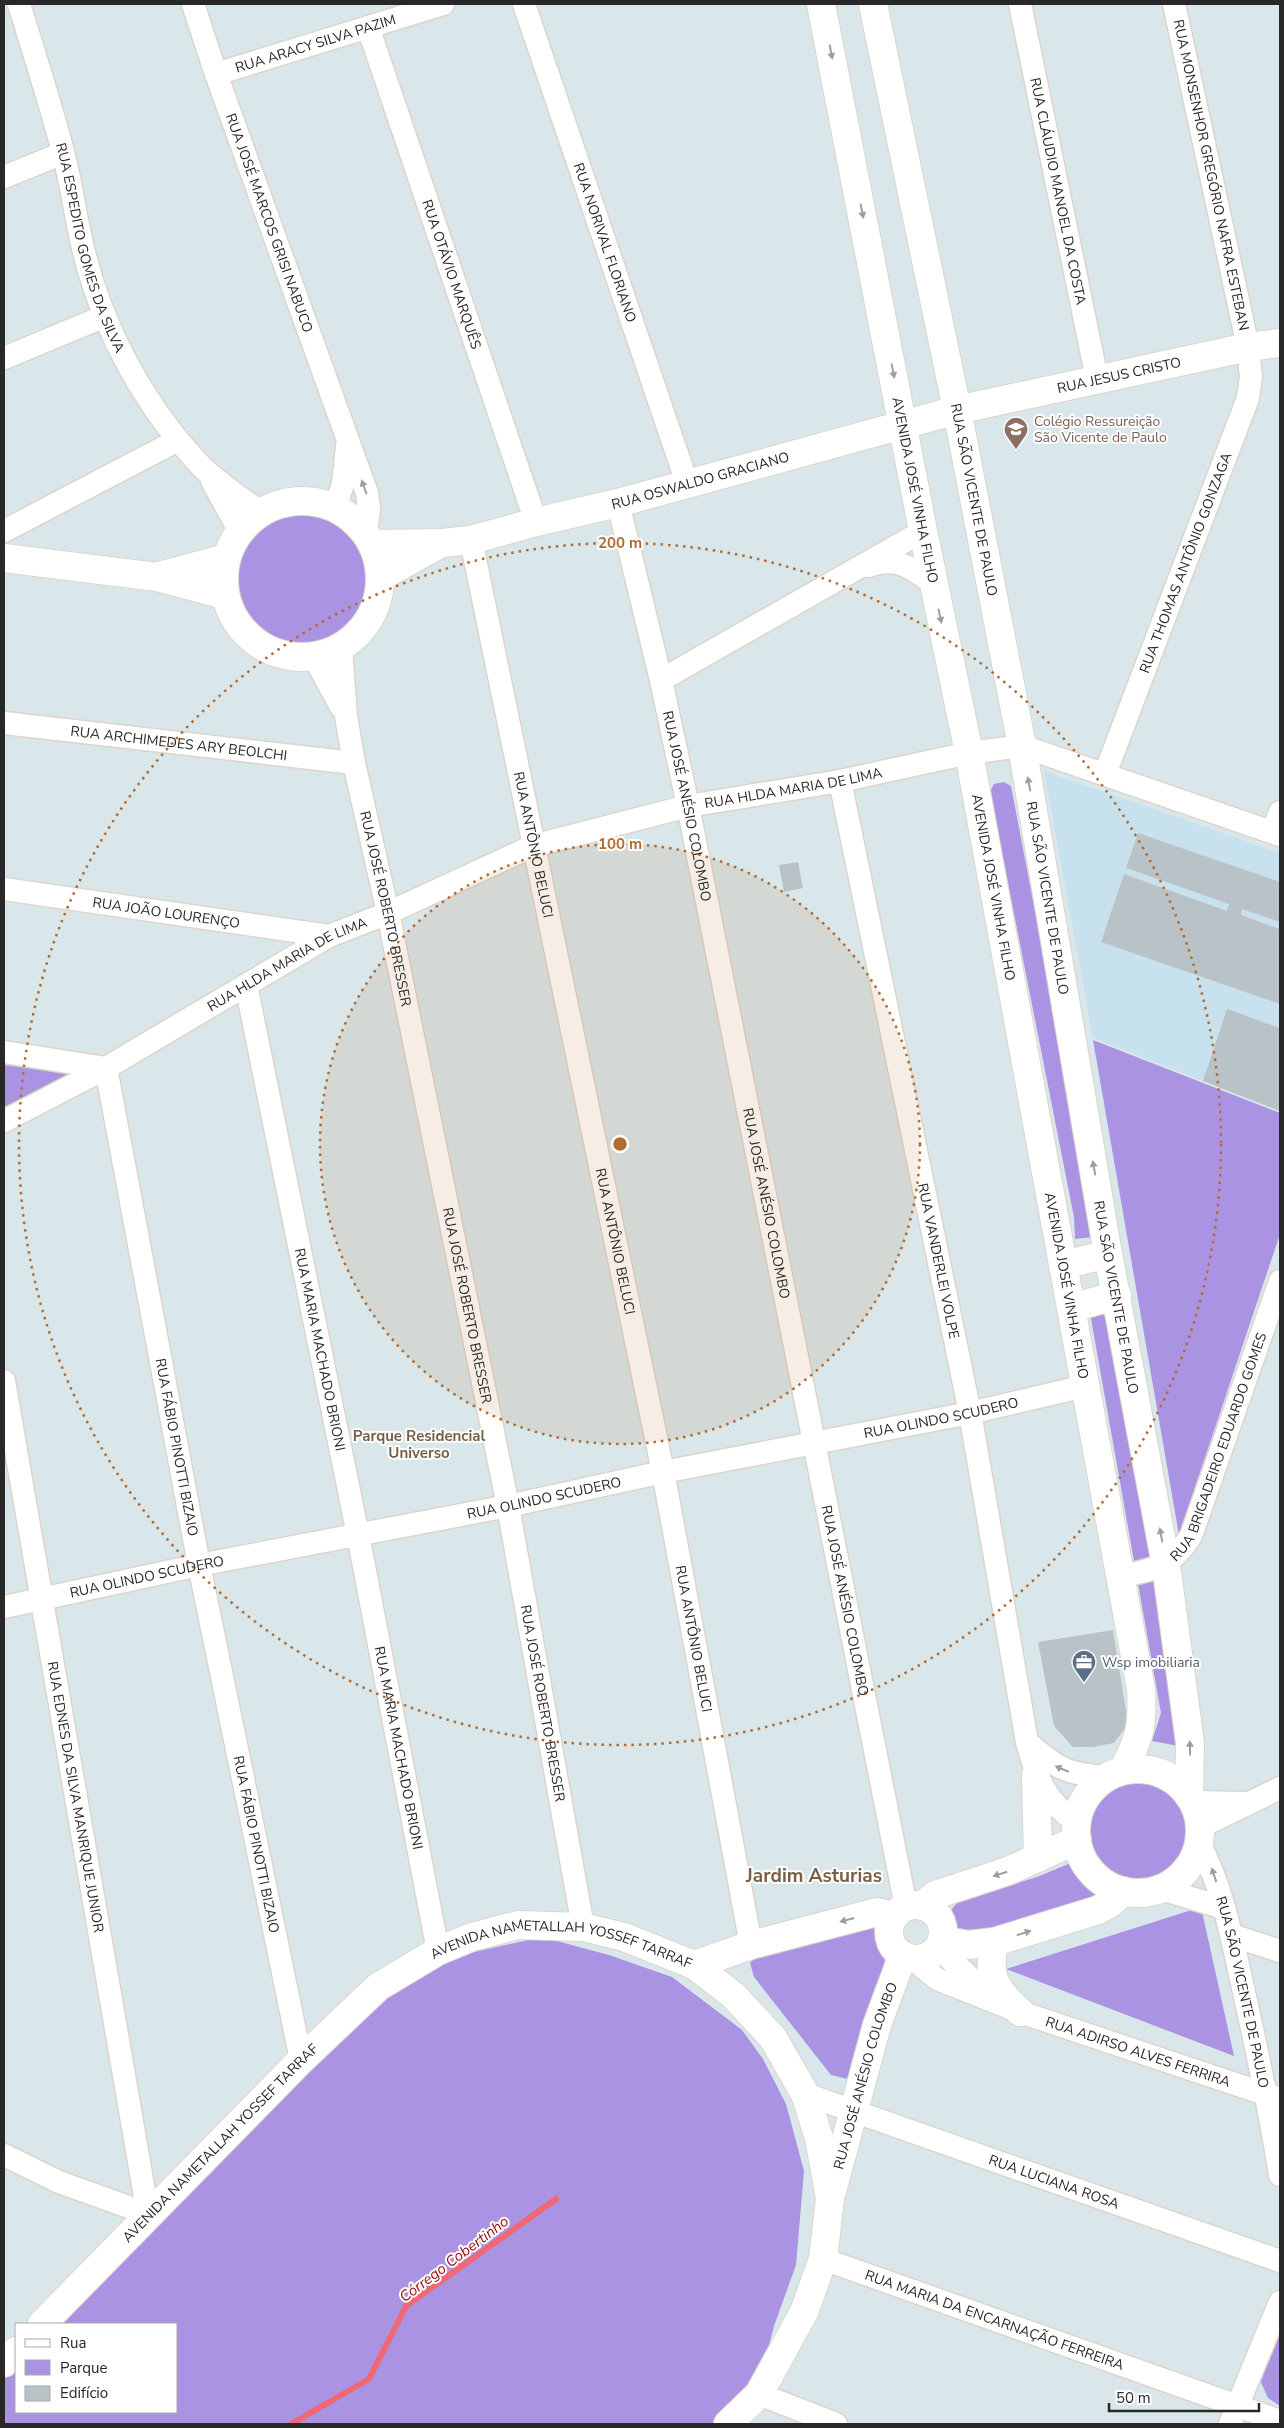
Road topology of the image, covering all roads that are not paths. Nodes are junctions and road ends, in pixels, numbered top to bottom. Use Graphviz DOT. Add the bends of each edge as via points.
graph roads {
  1 [pos="18,4"];
  2 [pos="193,4"];
  3 [pos="443,4"];
  4 [pos="524,4"];
  5 [pos="821,4"];
  6 [pos="874,4"];
  7 [pos="1020,4"];
  8 [pos="1174,4"];
  9 [pos="4,9"];
  10 [pos="368,27"];
  11 [pos="216,74"];
  12 [pos="63,153"];
  13 [pos="4,177"];
  14 [pos="105,316"];
  15 [pos="1280,343"];
  16 [pos="1248,347"];
  17 [pos="4,358"];
  18 [pos="1097,379"];
  19 [pos="957,410"];
  20 [pos="904,424"];
  21 [pos="178,440"];
  22 [pos="347,443"];
  23 [pos="205,469"];
  24 [pos="687,483"];
  25 [pos="618,503"];
  26 [pos="335,508"];
  27 [pos="260,512"];
  28 [pos="536,522"];
  29 [pos="239,530"];
  30 [pos="4,531"];
  31 [pos="923,531"];
  32 [pos="369,539"];
  33 [pos="471,540"];
  34 [pos="442,543"];
  35 [pos="4,558"];
  36 [pos="226,558"];
  37 [pos="853,571"];
  38 [pos="157,577"];
  39 [pos="380,577"];
  40 [pos="934,584"];
  41 [pos="225,595"];
  42 [pos="341,648"];
  43 [pos="314,657"];
  44 [pos="661,680"];
  45 [pos="346,716"];
  46 [pos="4,723"];
  47 [pos="1022,746"];
  48 [pos="968,753"];
  49 [pos="354,763"];
  50 [pos="1105,774"];
  51 [pos="840,781"];
  52 [pos="688,806"];
  53 [pos="1278,826"];
  54 [pos="532,846"];
  55 [pos="4,889"];
  56 [pos="388,913"];
  57 [pos="329,936"];
  58 [pos="246,985"];
  59 [pos="4,1052"];
  60 [pos="106,1068"];
  61 [pos="4,1121"];
  62 [pos="1108,1254"];
  63 [pos="1064,1265"];
  64 [pos="1280,1281"];
  65 [pos="1117,1296"];
  66 [pos="1072,1308"];
  67 [pos="4,1380"];
  68 [pos="1085,1386"];
  69 [pos="970,1413"];
  70 [pos="814,1444"];
  71 [pos="663,1472"];
  72 [pos="508,1506"];
  73 [pos="358,1535"];
  74 [pos="199,1565"];
  75 [pos="1166,1565"];
  76 [pos="1120,1577"];
  77 [pos="42,1599"];
  78 [pos="4,1607"];
  79 [pos="1027,1742"];
  80 [pos="1114,1774"];
  81 [pos="1036,1775"];
  82 [pos="1280,1788"];
  83 [pos="1195,1817"];
  84 [pos="1077,1831"];
  85 [pos="1038,1858"];
  86 [pos="1161,1889"];
  87 [pos="1123,1891"];
  88 [pos="1224,1908"];
  89 [pos="908,1910"];
  90 [pos="583,1927"];
  91 [pos="1232,1935"];
  92 [pos="994,1942"];
  93 [pos="940,1944"];
  94 [pos="751,1945"];
  95 [pos="438,1950"];
  96 [pos="1280,1951"];
  97 [pos="908,1957"];
  98 [pos="694,1965"];
  99 [pos="1008,2007"];
  100 [pos="301,2060"];
  101 [pos="816,2097"];
  102 [pos="1274,2097"];
  103 [pos="856,2098"];
  104 [pos="4,2155"];
  105 [pos="1280,2175"];
  106 [pos="830,2198"];
  107 [pos="148,2214"];
  108 [pos="823,2259"];
  109 [pos="1280,2261"];
  110 [pos="1280,2302"];
  111 [pos="43,2323"];
  112 [pos="15,2352"];
  113 [pos="4,2363"];
  114 [pos="759,2394"];
  115 [pos="1233,2415"];
  116 [pos="1280,2421"];
  117 [pos="728,2424"];
  118 [pos="836,2424"];
  1 -- 9 [label="street"];
  1 -- 12 [label="street, RUA ESPEDITO GOMES DA SILVA"];
  2 -- 11 [label="street, RUA JOSÉ MARCOS GRISI NABUCO"];
  3 -- 10 [label="street, RUA ARACY SILVA PAZIM"];
  4 -- 24 [label="street, RUA NORIVAL FLORIANO"];
  5 -- 20 [label="street, AVENIDA JOSÉ VINHA FILHO, one-way"];
  6 -- 19 [label="street, RUA SÃO VICENTE DE PAULO"];
  7 -- 18 [label="street, RUA CLÁUDIO MANOEL DA COSTA"];
  8 -- 16 [label="street, RUA MONSENHOR GREGÓRIO NAFRA ESTEBAN"];
  10 -- 11 [label="street, RUA ARACY SILVA PAZIM"];
  10 -- 28 [label="street, RUA OTÁVIO MARQUÊS"];
  11 -- 22 [label="street, RUA JOSÉ MARCOS GRISI NABUCO"];
  12 -- 13 [label="street"];
  12 -- 14 [label="street, RUA ESPEDITO GOMES DA SILVA" via="85,257"];
  14 -- 17 [label="street"];
  14 -- 21 [label="street, RUA ESPEDITO GOMES DA SILVA" via="125,359"];
  15 -- 16 [label="street, RUA JESUS CRISTO"];
  16 -- 18 [label="street, RUA JESUS CRISTO"];
  16 -- 50 [label="street, RUA THOMAS ANTÔNIO GONZAGA" via="1251,377 1248,398"];
  18 -- 19 [label="street, RUA JESUS CRISTO"];
  19 -- 20 [label="street, RUA OSWALDO GRACIANO"];
  19 -- 47 [label="street, RUA SÃO VICENTE DE PAULO"];
  20 -- 24 [label="street, RUA OSWALDO GRACIANO"];
  20 -- 31 [label="street, AVENIDA JOSÉ VINHA FILHO"];
  21 -- 23 [label="street, RUA ESPEDITO GOMES DA SILVA"];
  21 -- 30 [label="street"];
  22 -- 26 [label="street, RUA JOSÉ MARCOS GRISI NABUCO" via="343,484"];
  32 -- 22 [label="street, RUA JOSÉ MARCOS GRISI NABUCO, one-way" via="367,494"];
  23 -- 27 [label="street, RUA ESPEDITO GOMES DA SILVA"];
  23 -- 29 [label="street, RUA ESPEDITO GOMES DA SILVA"];
  24 -- 25 [label="street, RUA OSWALDO GRACIANO"];
  25 -- 28 [label="street, RUA OSWALDO GRACIANO"];
  25 -- 44 [label="street, RUA JOSÉ ANÉSIO COLOMBO"];
  26 -- 27 [label="street" via="297,500"];
  26 -- 32 [label="street" via="352,519"];
  27 -- 29 [label="street"];
  28 -- 33 [label="street, RUA OSWALDO GRACIANO"];
  29 -- 36 [label="street"];
  31 -- 37 [label="street"];
  31 -- 40 [label="street, AVENIDA JOSÉ VINHA FILHO"];
  32 -- 34 [label="street, RUA OSWALDO GRACIANO"];
  32 -- 39 [label="street" via="378,560"];
  33 -- 34 [label="street, RUA OSWALDO GRACIANO"];
  33 -- 54 [label="street, RUA ANTÔNIO BELUCI"];
  34 -- 39 [label="street, RUA OSWALDO GRACIANO"];
  35 -- 38 [label="street"];
  36 -- 38 [label="street"];
  36 -- 41 [label="street"];
  37 -- 40 [label="street" via="881,562 907,565"];
  37 -- 44 [label="street"];
  38 -- 41 [label="street"];
  39 -- 42 [label="street" via="380,591 370,618 362,630"];
  40 -- 48 [label="street, AVENIDA JOSÉ VINHA FILHO, one-way"];
  41 -- 43 [label="street" via="233,618 248,636 268,650 291,657"];
  42 -- 43 [label="street"];
  42 -- 45 [label="street, RUA JOSÉ ROBERTO BRESSER"];
  43 -- 45 [label="street, RUA JOSÉ ROBERTO BRESSER"];
  44 -- 52 [label="street, RUA JOSÉ ANÉSIO COLOMBO"];
  45 -- 49 [label="street, RUA JOSÉ ROBERTO BRESSER"];
  46 -- 49 [label="street, RUA ARCHIMEDES ARY BEOLCHI"];
  47 -- 48 [label="street, RUA HLDA MARIA DE LIMA"];
  47 -- 50 [label="street"];
  62 -- 47 [label="street, RUA SÃO VICENTE DE PAULO, one-way"];
  48 -- 51 [label="street, RUA HLDA MARIA DE LIMA"];
  48 -- 63 [label="street, AVENIDA JOSÉ VINHA FILHO"];
  49 -- 56 [label="street, RUA JOSÉ ROBERTO BRESSER"];
  50 -- 53 [label="street"];
  51 -- 52 [label="street, RUA HLDA MARIA DE LIMA"];
  51 -- 69 [label="street, RUA VANDERLEI VOLPE"];
  52 -- 54 [label="street, RUA HLDA MARIA DE LIMA"];
  52 -- 70 [label="street, RUA JOSÉ ANÉSIO COLOMBO"];
  54 -- 56 [label="street, RUA HLDA MARIA DE LIMA"];
  54 -- 71 [label="street, RUA ANTÔNIO BELUCI"];
  55 -- 57 [label="street, RUA JOÃO LOURENÇO"];
  56 -- 57 [label="street, RUA HLDA MARIA DE LIMA"];
  56 -- 72 [label="street, RUA JOSÉ ROBERTO BRESSER"];
  57 -- 58 [label="street, RUA HLDA MARIA DE LIMA"];
  58 -- 60 [label="street, RUA HLDA MARIA DE LIMA"];
  58 -- 73 [label="street, RUA MARIA MACHADO BRIONI"];
  59 -- 60 [label="street"];
  60 -- 61 [label="street, RUA HLDA MARIA DE LIMA"];
  60 -- 74 [label="street, RUA FÁBIO PINOTTI BIZAIO"];
  62 -- 63 [label="street"];
  62 -- 65 [label="street, RUA SÃO VICENTE DE PAULO"];
  63 -- 66 [label="street, AVENIDA JOSÉ VINHA FILHO"];
  64 -- 75 [label="street, RUA BRIGADEIRO EDUARDO GOMES" via="1191,1536"];
  65 -- 66 [label="street"];
  75 -- 65 [label="street, RUA SÃO VICENTE DE PAULO, one-way"];
  66 -- 68 [label="street, AVENIDA JOSÉ VINHA FILHO"];
  67 -- 77 [label="street, RUA EDNES DA SILVA MANRIQUE JUNIOR"];
  68 -- 69 [label="street, RUA OLINDO SCUDERO"];
  68 -- 76 [label="street, AVENIDA JOSÉ VINHA FILHO"];
  69 -- 70 [label="street, RUA OLINDO SCUDERO"];
  69 -- 79 [label="street, RUA VANDERLEI VOLPE"];
  70 -- 71 [label="street, RUA OLINDO SCUDERO"];
  70 -- 89 [label="street, RUA JOSÉ ANÉSIO COLOMBO"];
  71 -- 72 [label="street, RUA OLINDO SCUDERO"];
  71 -- 94 [label="street, RUA ANTÔNIO BELUCI"];
  72 -- 73 [label="street, RUA OLINDO SCUDERO"];
  72 -- 90 [label="street, RUA JOSÉ ROBERTO BRESSER"];
  73 -- 74 [label="street, RUA OLINDO SCUDERO"];
  73 -- 95 [label="street, RUA MARIA MACHADO BRIONI"];
  74 -- 77 [label="street, RUA OLINDO SCUDERO"];
  74 -- 100 [label="street, RUA FÁBIO PINOTTI BIZAIO"];
  75 -- 76 [label="street, RUA BRIGADEIRO EDUARDO GOMES"];
  83 -- 75 [label="street, RUA SÃO VICENTE DE PAULO, one-way" via="1190,1743"];
  76 -- 80 [label="street, AVENIDA JOSÉ VINHA FILHO" via="1141,1689 1142,1720 1135,1749"];
  77 -- 78 [label="street, RUA OLINDO SCUDERO"];
  77 -- 107 [label="street, RUA EDNES DA SILVA MANRIQUE JUNIOR"];
  80 -- 79 [label="street, one-way" via="1077,1775 1056,1767"];
  79 -- 81 [label="street, RUA VANDERLEI VOLPE"];
  80 -- 83 [label="street" via="1148,1770 1172,1779"];
  80 -- 84 [label="street" via="1092,1789 1082,1804"];
  81 -- 84 [label="street, RUA VANDERLEI VOLPE" via="1046,1795"];
  81 -- 85 [label="street"];
  82 -- 83 [label="street" via="1248,1803"];
  83 -- 86 [label="street" via="1194,1858 1186,1871"];
  88 -- 83 [label="street, RUA SÃO VICENTE DE PAULO, one-way"];
  84 -- 85 [label="street"];
  84 -- 87 [label="street" via="1082,1858 1092,1873"];
  85 -- 89 [label="street, one-way" via="935,1895"];
  86 -- 87 [label="street" via="1142,1893"];
  86 -- 88 [label="street"];
  92 -- 87 [label="street, one-way" via="1098,1910"];
  88 -- 91 [label="street, RUA SÃO VICENTE DE PAULO"];
  89 -- 93 [label="street" via="930,1909 941,1922"];
  89 -- 94 [label="street, one-way" via="877,1912"];
  89 -- 97 [label="street" via="890,1927 894,1948"];
  90 -- 95 [label="street, AVENIDA NAMETALLAH YOSSEF TARRAF" via="518,1925"];
  90 -- 98 [label="street, AVENIDA NAMETALLAH YOSSEF TARRAF" via="624,1937"];
  91 -- 96 [label="street"];
  91 -- 102 [label="street, RUA SÃO VICENTE DE PAULO"];
  92 -- 93 [label="street"];
  92 -- 99 [label="street" via="990,1961 993,1979"];
  93 -- 97 [label="street" via="931,1955"];
  93 -- 99 [label="street, RUA ADIRSO ALVES FERRIRA"];
  94 -- 98 [label="street"];
  95 -- 100 [label="street, AVENIDA NAMETALLAH YOSSEF TARRAF" via="378,1987"];
  97 -- 99 [label="street, RUA ADIRSO ALVES FERRIRA" via="937,1979"];
  97 -- 103 [label="street, RUA JOSÉ ANÉSIO COLOMBO" via="877,2025"];
  98 -- 101 [label="street, AVENIDA NAMETALLAH YOSSEF TARRAF" via="733,1995 773,2038"];
  99 -- 102 [label="street, RUA ADIRSO ALVES FERRIRA"];
  100 -- 107 [label="street, AVENIDA NAMETALLAH YOSSEF TARRAF"];
  101 -- 103 [label="street, RUA LUCIANA ROSA"];
  101 -- 106 [label="street, AVENIDA NAMETALLAH YOSSEF TARRAF" via="819,2138"];
  102 -- 105 [label="street, RUA SÃO VICENTE DE PAULO"];
  103 -- 106 [label="street, RUA JOSÉ ANÉSIO COLOMBO"];
  103 -- 109 [label="street, RUA LUCIANA ROSA"];
  104 -- 107 [label="street" via="59,2182"];
  106 -- 108 [label="street, AVENIDA NAMETALLAH YOSSEF TARRAF"];
  107 -- 111 [label="street, AVENIDA NAMETALLAH YOSSEF TARRAF"];
  108 -- 114 [label="street, AVENIDA NAMETALLAH YOSSEF TARRAF" via="804,2312"];
  108 -- 115 [label="street, RUA MARIA DA ENCARNAÇÃO FERREIRA"];
  110 -- 115 [label="street"];
  112 -- 113 [label="street"];
  114 -- 117 [label="street, AVENIDA NAMETALLAH YOSSEF TARRAF"];
  114 -- 118 [label="street"];
  115 -- 116 [label="street, RUA MARIA DA ENCARNAÇÃO FERREIRA"];
}
